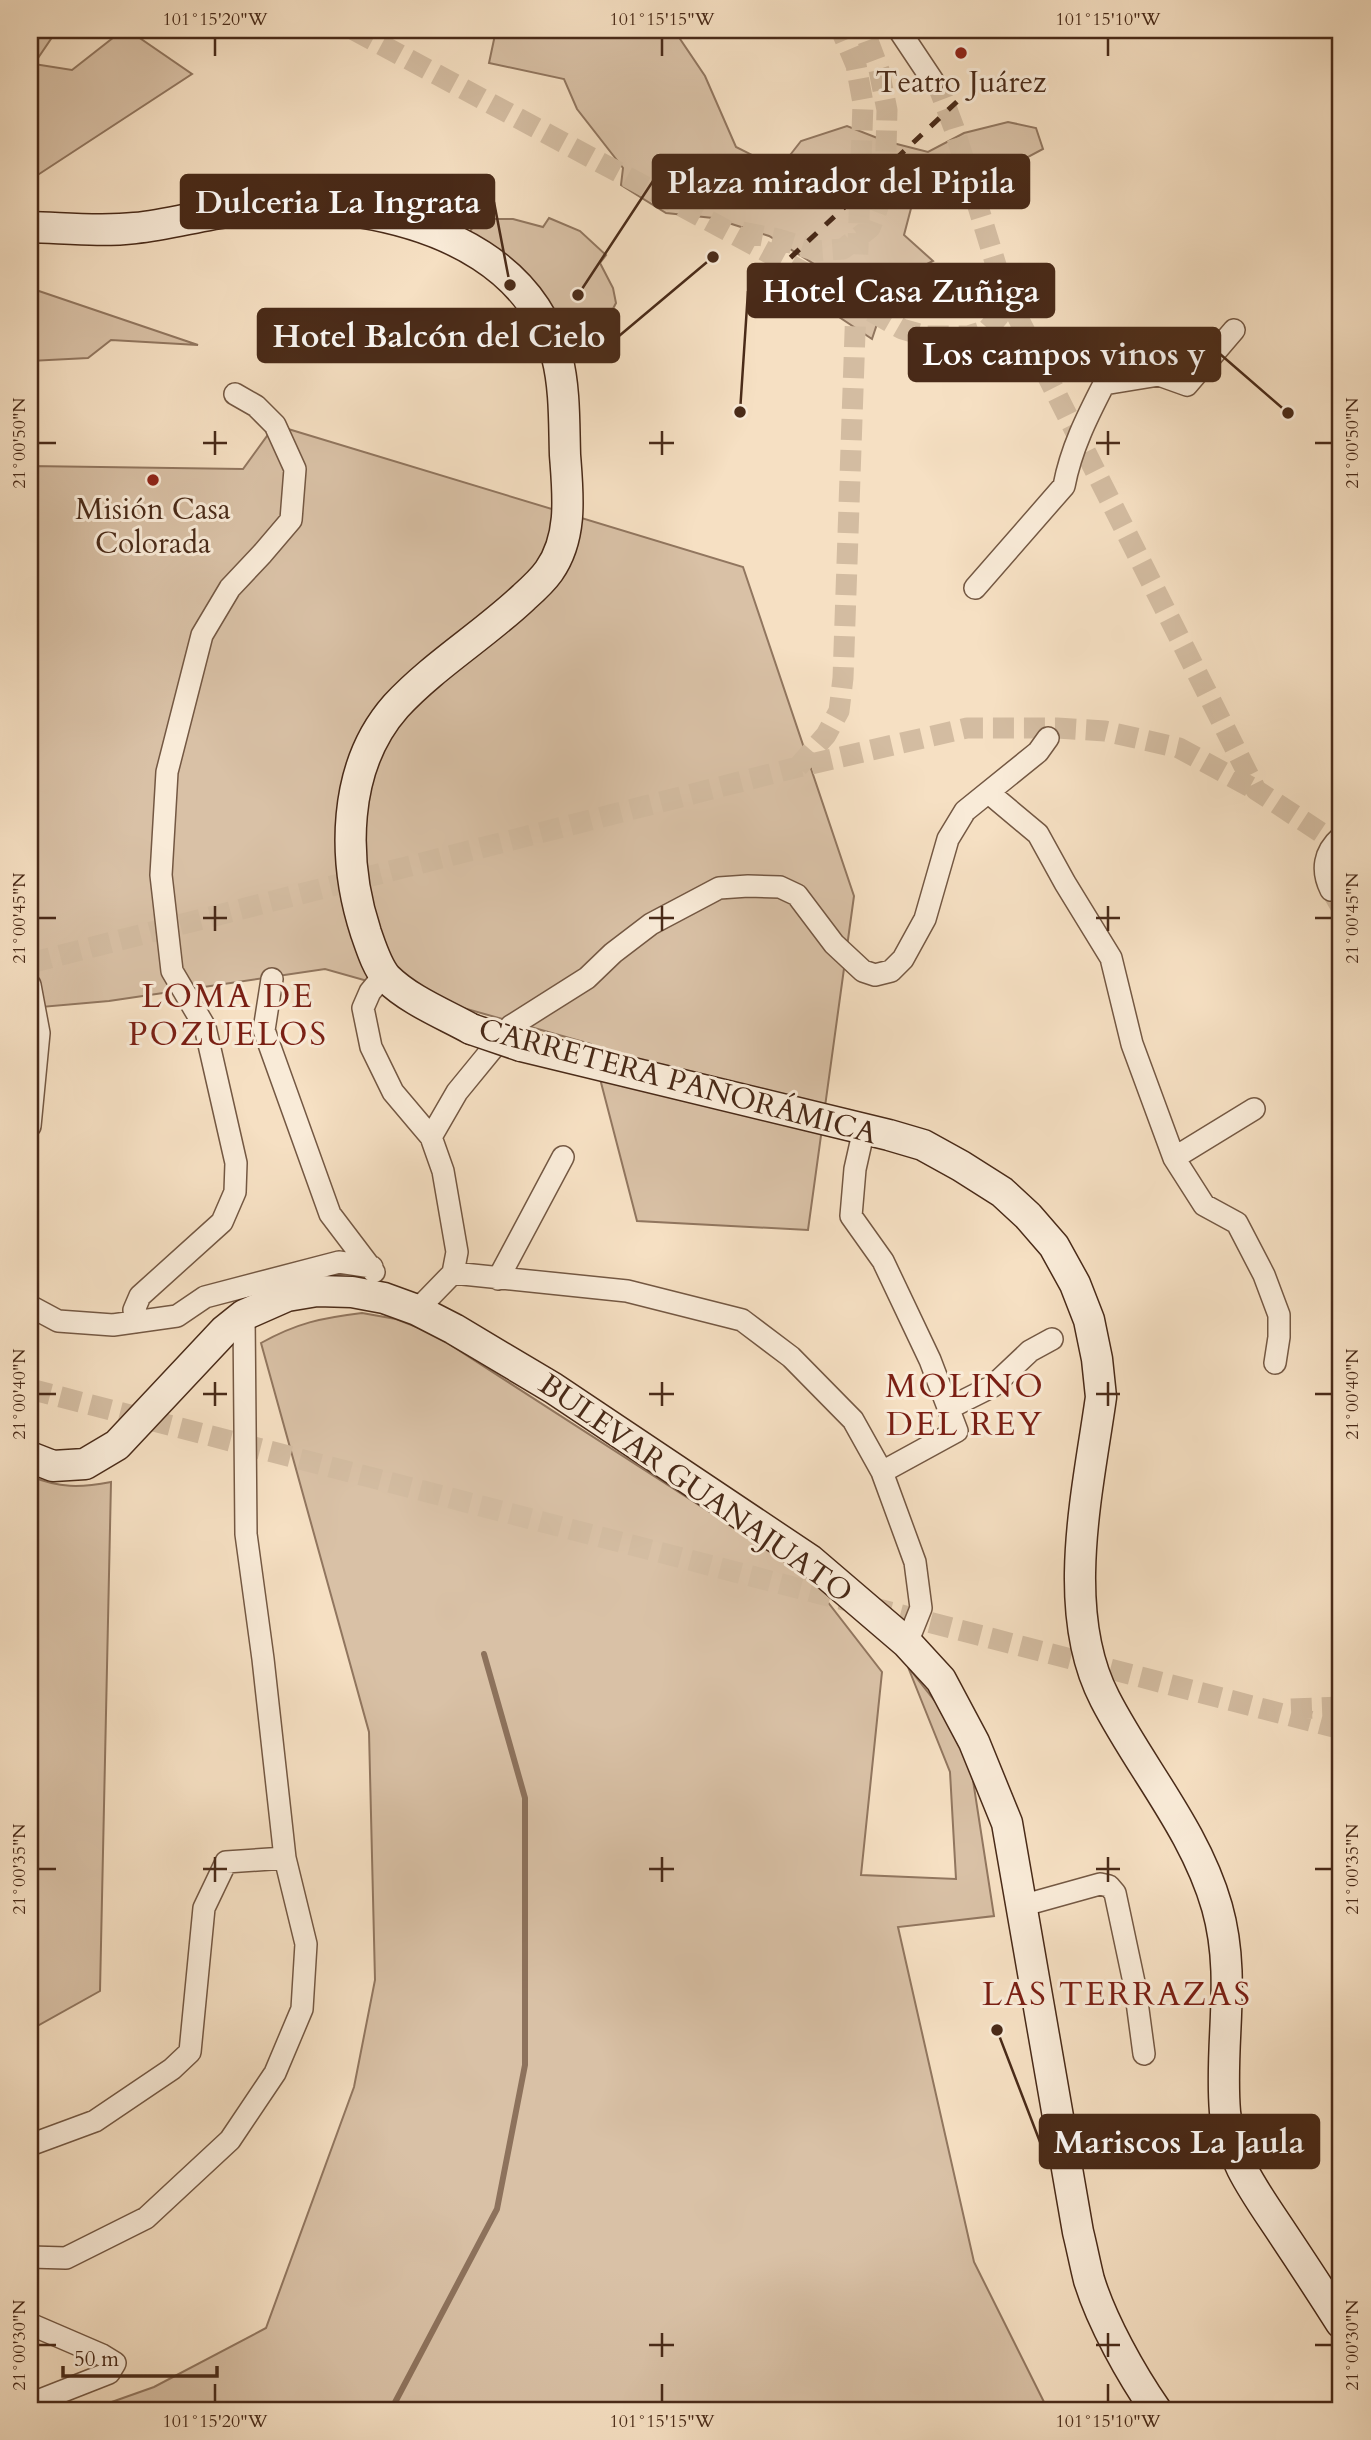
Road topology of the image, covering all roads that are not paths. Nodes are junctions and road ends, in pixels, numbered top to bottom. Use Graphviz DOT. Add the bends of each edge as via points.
graph roads {
  1 [pos="899,30"];
  2 [pos="933,81"];
  3 [pos="30,227"];
  4 [pos="1234,330"];
  5 [pos="236,394"];
  6 [pos="975,588"];
  7 [pos="1048,738"];
  8 [pos="989,793"];
  9 [pos="1332,837"];
  10 [pos="1331,890"];
  11 [pos="384,975"];
  12 [pos="272,979"];
  13 [pos="30,985"];
  14 [pos="1254,1110"];
  15 [pos="30,1126"];
  16 [pos="864,1129"];
  17 [pos="431,1136"];
  18 [pos="563,1157"];
  19 [pos="1174,1158"];
  20 [pos="372,1267"];
  21 [pos="453,1273"];
  22 [pos="498,1279"];
  23 [pos="384,1298"];
  24 [pos="30,1306"];
  25 [pos="417,1310"];
  26 [pos="244,1315"];
  27 [pos="136,1322"];
  28 [pos="1052,1339"];
  29 [pos="1275,1363"];
  30 [pos="948,1408"];
  31 [pos="30,1457"];
  32 [pos="882,1472"];
  33 [pos="907,1643"];
  34 [pos="285,1858"];
  35 [pos="1021,1906"];
  36 [pos="1144,2054"];
  37 [pos="30,2146"];
  38 [pos="30,2257"];
  39 [pos="1341,2323"];
  40 [pos="30,2324"];
  41 [pos="30,2404"];
  42 [pos="1156,2410"];
  1 -- 2 [label="street"];
  3 -- 11 [label="street" via="133,229 268,208 357,211 424,229 482,256 522,287 547,328 561,376 567,486 568,511 557,556 549,572 511,610 398,704 367,749 359,772 352,825 354,882 366,933"];
  4 -- 6 [label="street" via="1187,385 1159,375 1104,384 1068,464 1064,486"];
  5 -- 27 [label="street" via="275,425 295,469 291,520 230,588 202,635 167,772 161,875 173,971 205,1027 236,1163 236,1192 222,1222 140,1296 134,1310"];
  7 -- 8 [label="street"];
  8 -- 17 [label="street" via="965,811 948,839 925,919 904,959 891,971 875,975 863,971 834,944 797,895 780,887 719,888 652,924 587,978 511,1026 457,1092"];
  8 -- 19 [label="street" via="1038,834 1111,958 1132,1044"];
  9 -- 10 [label="street" via="1325,870"];
  11 -- 16 [label="street, CARRETERA PANORÁMICA, bridge" via="471,1029 521,1046"];
  11 -- 17 [label="street" via="363,1008 370,1048 393,1092"];
  12 -- 20 [label="street" via="264,1030 330,1214"];
  13 -- 15 [label="street" via="39,1033"];
  14 -- 19 [label="street"];
  16 -- 30 [label="street" via="851,1216 883,1261"];
  16 -- 39 [label="street, CARRETERA PANORÁMICA" via="923,1145 1002,1192 1054,1246 1075,1284 1089,1320 1101,1397 1080,1565 1080,1598 1093,1670 1104,1697 1190,1840 1217,1905 1227,1953 1223,2063 1232,2148 1249,2182"];
  17 -- 21 [label="street" via="455,1232"];
  18 -- 22 [label="street"];
  19 -- 29 [label="street" via="1204,1205 1237,1223 1264,1275 1279,1315"];
  20 -- 23 [label="street"];
  20 -- 27 [label="street" via="339,1262 205,1297 177,1316"];
  21 -- 22 [label="street"];
  21 -- 25 [label="street"];
  22 -- 32 [label="street" via="627,1291 743,1320 791,1357 853,1420"];
  23 -- 25 [label="street, BULEVAR GUANAJUATO"];
  23 -- 26 [label="street, BULEVAR GUANAJUATO" via="317,1291 287,1296"];
  24 -- 27 [label="street" via="58,1321"];
  25 -- 33 [label="street, BULEVAR GUANAJUATO" via="553,1388 810,1560"];
  26 -- 31 [label="street, BULEVAR GUANAJUATO" via="117,1445 85,1464 53,1465"];
  26 -- 34 [label="street" via="246,1534"];
  28 -- 30 [label="street" via="1030,1351 993,1386"];
  30 -- 32 [label="street" via="957,1431"];
  32 -- 33 [label="street" via="915,1562 922,1608"];
  33 -- 35 [label="street, BULEVAR GUANAJUATO" via="941,1680 974,1742 1007,1823"];
  34 -- 37 [label="street" via="226,1862 204,1908 190,2052 95,2122"];
  34 -- 38 [label="street" via="306,1944 302,2009 275,2073 230,2140 146,2218 66,2258"];
  35 -- 36 [label="street" via="1100,1884 1115,1893"];
  35 -- 42 [label="street, BULEVAR GUANAJUATO" via="1090,2282 1116,2341"];
  40 -- 41 [label="street" via="115,2364 110,2373"];
}
